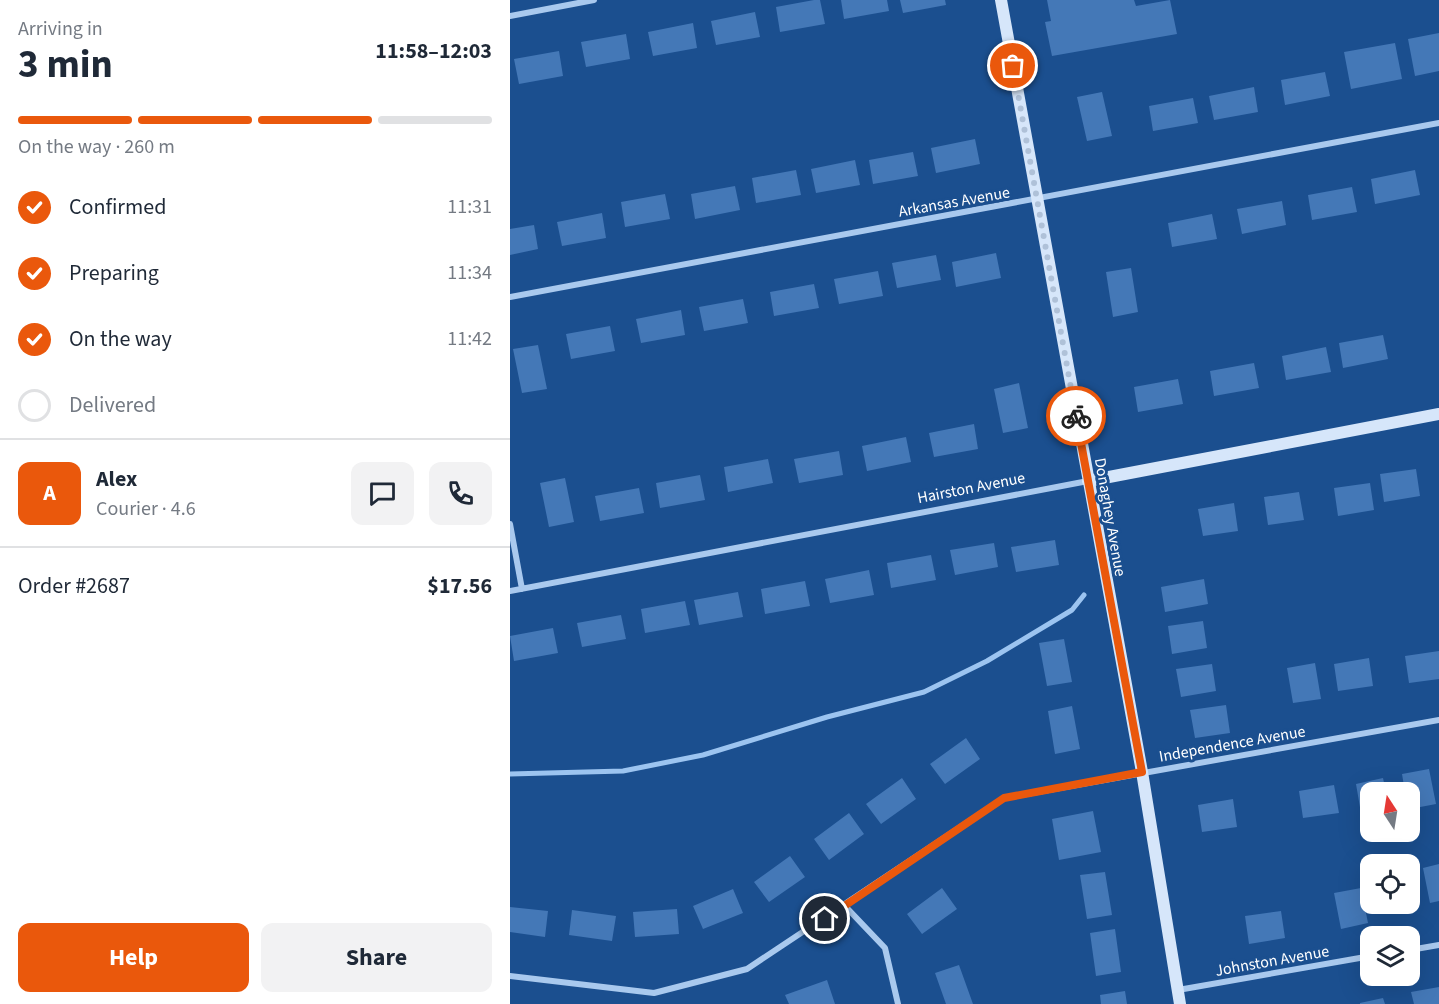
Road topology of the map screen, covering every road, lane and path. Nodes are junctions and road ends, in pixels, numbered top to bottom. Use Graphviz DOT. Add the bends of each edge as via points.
graph roads {
  1 [pos="594,0"];
  2 [pos="1001,0"];
  3 [pos="510,16"];
  4 [pos="1439,123"];
  5 [pos="1038,199"];
  6 [pos="510,297"];
  7 [pos="1439,414"];
  8 [pos="1088,481"];
  9 [pos="510,524"];
  10 [pos="522,589"];
  11 [pos="510,591"];
  12 [pos="1439,720"];
  13 [pos="1142,772"];
  14 [pos="845,906"];
  15 [pos="1439,945"];
  16 [pos="1420,948"];
  17 [pos="1360,958"];
  18 [pos="510,976"];
  19 [pos="1178,990"];
  20 [pos="898,1004"];
  21 [pos="1180,1004"];
  1 -- 3 [label="street"];
  2 -- 5 [label="street, Donaghey Avenue"];
  4 -- 5 [label="street, Arkansas Avenue"];
  5 -- 6 [label="street, Arkansas Avenue"];
  5 -- 8 [label="street, Donaghey Avenue"];
  7 -- 8 [label="street, Hairston Avenue"];
  8 -- 10 [label="street, Hairston Avenue"];
  8 -- 13 [label="street, Donaghey Avenue"];
  9 -- 10 [label="street"];
  10 -- 11 [label="street, Hairston Avenue"];
  12 -- 13 [label="street, Independence Avenue"];
  13 -- 14 [label="street, Independence Avenue" via="1004,798"];
  13 -- 19 [label="street, Donaghey Avenue"];
  14 -- 18 [label="street, Independence Avenue" via="747,969 654,993"];
  14 -- 20 [label="street" via="885,948"];
  15 -- 16 [label="street"];
  17 -- 19 [label="street, Johnston Avenue"];
  19 -- 21 [label="street, Donaghey Avenue"];
}
